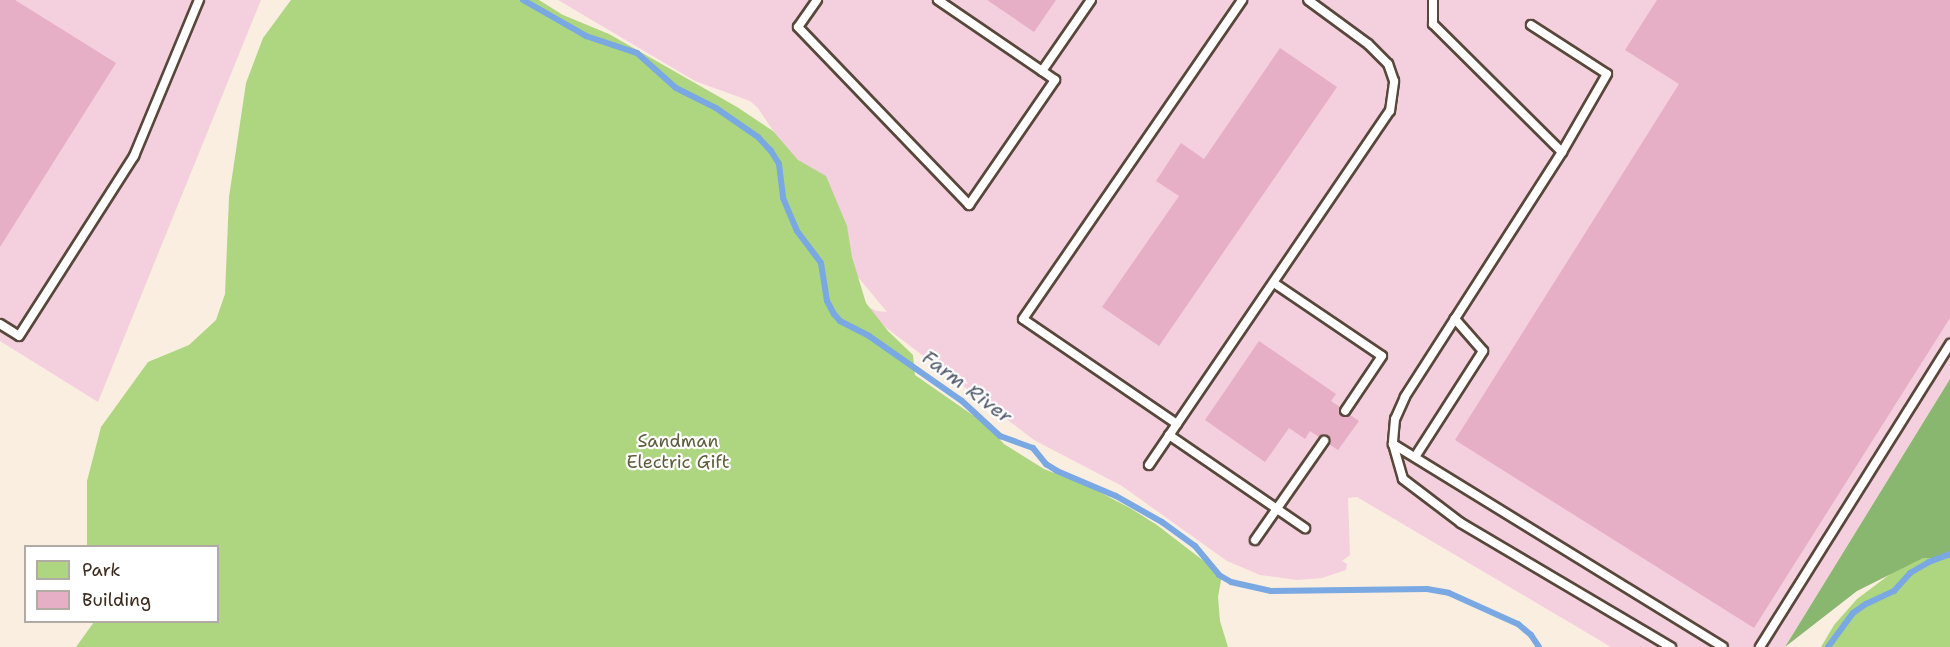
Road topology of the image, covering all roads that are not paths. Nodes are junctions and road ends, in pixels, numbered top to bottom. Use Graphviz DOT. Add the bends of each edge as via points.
graph roads {
  1 [pos="199,0"];
  2 [pos="817,0"];
  3 [pos="938,0"];
  4 [pos="1091,0"];
  5 [pos="1242,0"];
  6 [pos="1308,0"];
  7 [pos="1433,0"];
  8 [pos="1531,25"];
  9 [pos="1042,71"];
  10 [pos="1562,152"];
  11 [pos="1274,283"];
  12 [pos="1455,319"];
  13 [pos="0,324"];
  14 [pos="1950,344"];
  15 [pos="1345,411"];
  16 [pos="1177,424"];
  17 [pos="1169,435"];
  18 [pos="1324,441"];
  19 [pos="1393,444"];
  20 [pos="1415,457"];
  21 [pos="1149,465"];
  22 [pos="1277,509"];
  23 [pos="1305,528"];
  24 [pos="1255,540"];
  25 [pos="1671,647"];
  26 [pos="1723,647"];
  27 [pos="1760,647"];
  1 -- 13 [label="lane" via="134,156 19,336"];
  2 -- 9 [label="lane" via="798,27 969,205 1055,80"];
  3 -- 9 [label="lane"];
  4 -- 9 [label="lane"];
  5 -- 16 [label="lane" via="1023,319"];
  6 -- 11 [label="lane" via="1382,57 1394,81 1394,100 1386,120"];
  7 -- 10 [label="lane" via="1432,24"];
  8 -- 10 [label="lane" via="1606,74"];
  10 -- 12 [label="lane"];
  11 -- 15 [label="lane" via="1382,356"];
  11 -- 16 [label="lane"];
  12 -- 19 [label="lane" via="1405,397 1395,419"];
  12 -- 20 [label="lane" via="1482,351"];
  14 -- 27 [label="lane"];
  16 -- 17 [label="lane"];
  17 -- 21 [label="lane"];
  17 -- 22 [label="lane"];
  18 -- 22 [label="lane"];
  19 -- 20 [label="lane"];
  19 -- 25 [label="lane" via="1403,479 1453,516"];
  20 -- 26 [label="lane"];
  22 -- 23 [label="lane"];
  22 -- 24 [label="lane"];
}
